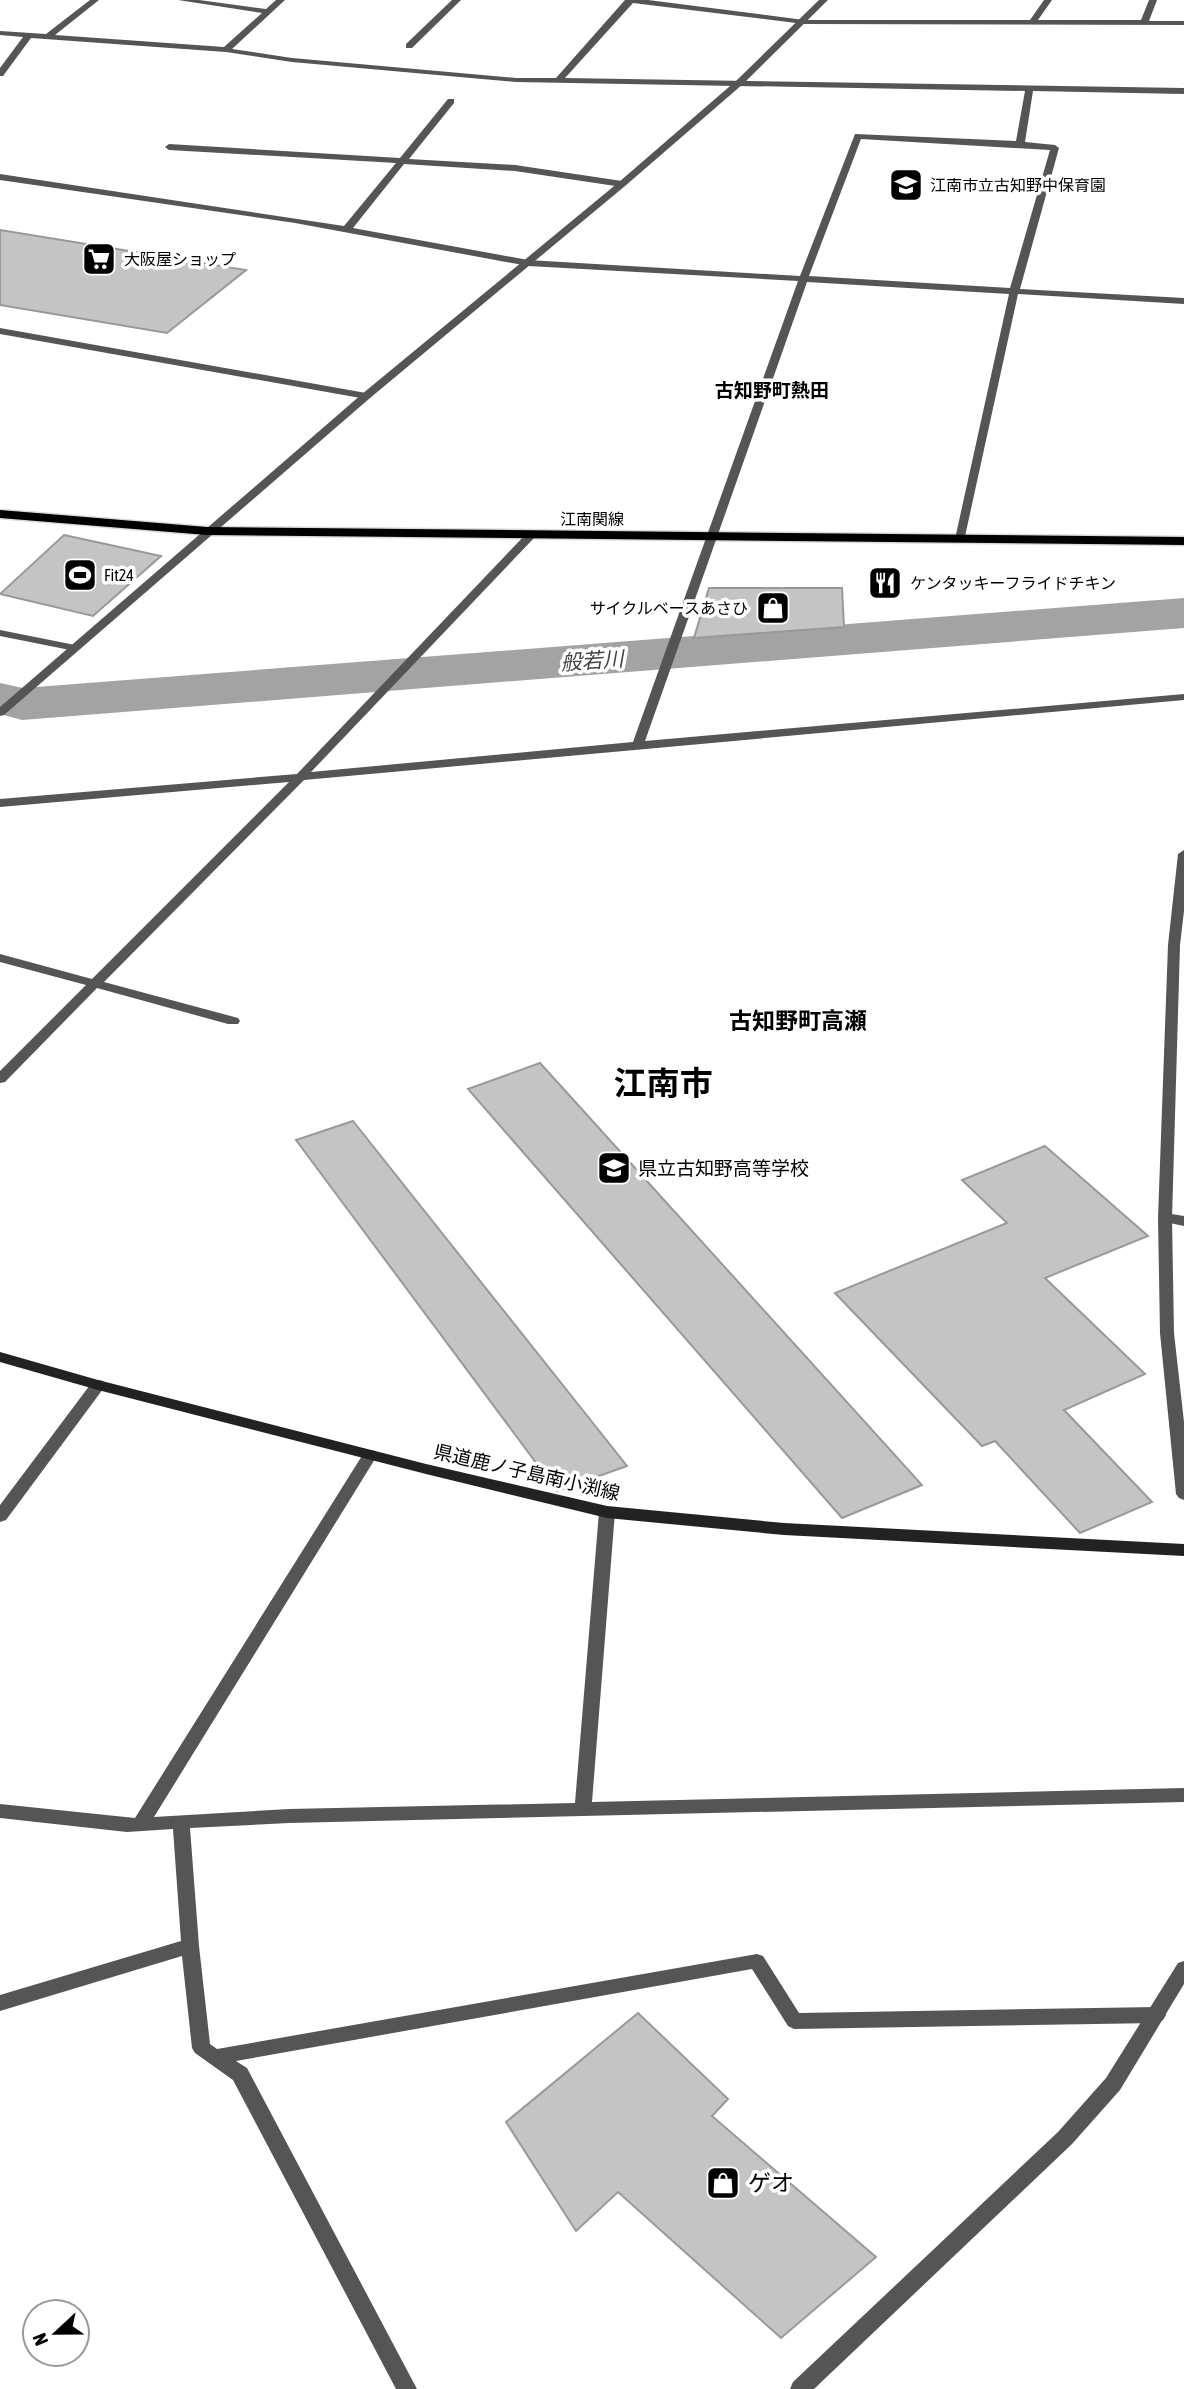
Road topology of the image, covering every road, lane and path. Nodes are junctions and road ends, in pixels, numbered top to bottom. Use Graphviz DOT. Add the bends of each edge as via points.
graph roads {
  1 [pos="95,0"];
  2 [pos="182,0"];
  3 [pos="281,0"];
  4 [pos="457,0"];
  5 [pos="630,0"];
  6 [pos="824,0"];
  7 [pos="1048,0"];
  8 [pos="1153,0"];
  9 [pos="268,12"];
  10 [pos="804,22"];
  11 [pos="1032,23"];
  12 [pos="1144,23"];
  13 [pos="1184,23"];
  14 [pos="0,33"];
  15 [pos="29,35"];
  16 [pos="48,36"];
  17 [pos="409,46"];
  18 [pos="226,50"];
  19 [pos="0,74"];
  20 [pos="559,80"];
  21 [pos="740,82"];
  22 [pos="1030,87"];
  23 [pos="1184,91"];
  24 [pos="451,102"];
  25 [pos="1020,144"];
  26 [pos="169,147"];
  27 [pos="401,163"];
  28 [pos="0,177"];
  29 [pos="622,184"];
  30 [pos="347,229"];
  31 [pos="528,263"];
  32 [pos="803,280"];
  33 [pos="1014,292"];
  34 [pos="1184,301"];
  35 [pos="0,331"];
  36 [pos="11,333"];
  37 [pos="0,344"];
  38 [pos="366,396"];
  39 [pos="0,514"];
  40 [pos="208,531"];
  41 [pos="530,536"];
  42 [pos="711,537"];
  43 [pos="960,539"];
  44 [pos="1184,541"];
  45 [pos="0,633"];
  46 [pos="75,648"];
  47 [pos="1184,697"];
  48 [pos="0,713"];
  49 [pos="638,745"];
  50 [pos="299,778"];
  51 [pos="0,803"];
  52 [pos="1184,854"];
  53 [pos="1179,946"];
  54 [pos="0,958"];
  55 [pos="95,982"];
  56 [pos="233,1021"];
  57 [pos="0,1079"];
  58 [pos="1165,1219"];
  59 [pos="1184,1221"];
  60 [pos="0,1357"];
  61 [pos="1177,1370"];
  62 [pos="98,1385"];
  63 [pos="370,1455"];
  64 [pos="1184,1494"];
  65 [pos="607,1512"];
  66 [pos="0,1516"];
  67 [pos="1184,1550"];
  68 [pos="1184,1795"];
  69 [pos="583,1810"];
  70 [pos="0,1811"];
  71 [pos="181,1822"];
  72 [pos="140,1824"];
  73 [pos="190,1946"];
  74 [pos="1184,1968"];
  75 [pos="0,2003"];
  76 [pos="1157,2015"];
  77 [pos="215,2057"];
  78 [pos="407,2389"];
  79 [pos="800,2389"];
  1 -- 16 [label="street"];
  2 -- 9 [label="street"];
  3 -- 9 [label="street"];
  4 -- 17 [label="street"];
  5 -- 10 [label="street"];
  5 -- 20 [label="street"];
  6 -- 10 [label="street"];
  7 -- 11 [label="street"];
  8 -- 12 [label="street"];
  9 -- 18 [label="street"];
  10 -- 11 [label="street"];
  10 -- 21 [label="street"];
  11 -- 12 [label="street"];
  12 -- 13 [label="street"];
  14 -- 15 [label="street"];
  15 -- 16 [label="street"];
  15 -- 19 [label="street"];
  16 -- 18 [label="street"];
  18 -- 20 [label="street" via="305,61"];
  20 -- 21 [label="street"];
  21 -- 22 [label="street"];
  21 -- 29 [label="street"];
  22 -- 23 [label="street"];
  22 -- 25 [label="street"];
  24 -- 27 [label="street"];
  25 -- 32 [label="street" via="858,136"];
  25 -- 33 [label="street" via="1055,148"];
  26 -- 27 [label="street"];
  27 -- 29 [label="street" via="515,168"];
  27 -- 30 [label="street"];
  28 -- 30 [label="street"];
  29 -- 31 [label="street"];
  30 -- 31 [label="street"];
  31 -- 32 [label="street"];
  31 -- 38 [label="street"];
  32 -- 33 [label="street"];
  32 -- 42 [label="street"];
  33 -- 34 [label="street"];
  33 -- 43 [label="street"];
  35 -- 36 [label="street"];
  36 -- 37 [label="street"];
  36 -- 38 [label="street"];
  38 -- 40 [label="street"];
  39 -- 40 [label="main road, 江南関線"];
  40 -- 41 [label="main road, 江南関線"];
  40 -- 46 [label="street"];
  41 -- 42 [label="main road, 江南関線"];
  41 -- 50 [label="street"];
  42 -- 43 [label="main road, 江南関線"];
  42 -- 49 [label="street"];
  43 -- 44 [label="main road, 江南関線"];
  45 -- 46 [label="street"];
  46 -- 48 [label="street"];
  47 -- 49 [label="street"];
  49 -- 50 [label="street"];
  50 -- 51 [label="street"];
  50 -- 55 [label="street"];
  52 -- 53 [label="street"];
  53 -- 58 [label="street"];
  54 -- 55 [label="street"];
  55 -- 56 [label="street"];
  55 -- 57 [label="street"];
  58 -- 59 [label="street"];
  58 -- 61 [label="street"];
  60 -- 62 [label="main road, 県道鹿ノ子島南小渕線"];
  61 -- 64 [label="street"];
  62 -- 63 [label="main road, 県道鹿ノ子島南小渕線"];
  62 -- 66 [label="street"];
  63 -- 65 [label="main road, 県道鹿ノ子島南小渕線"];
  63 -- 72 [label="street"];
  65 -- 67 [label="main road, 県道鹿ノ子島南小渕線" via="784,1529"];
  65 -- 69 [label="street"];
  68 -- 69 [label="street"];
  69 -- 71 [label="street"];
  70 -- 72 [label="street"];
  71 -- 72 [label="street"];
  71 -- 73 [label="street"];
  73 -- 75 [label="street"];
  73 -- 77 [label="street" via="201,2048"];
  74 -- 76 [label="street"];
  76 -- 77 [label="street" via="794,2021 757,1961"];
  76 -- 79 [label="street" via="1113,2084 1065,2138"];
  77 -- 78 [label="street" via="240,2074"];
}
